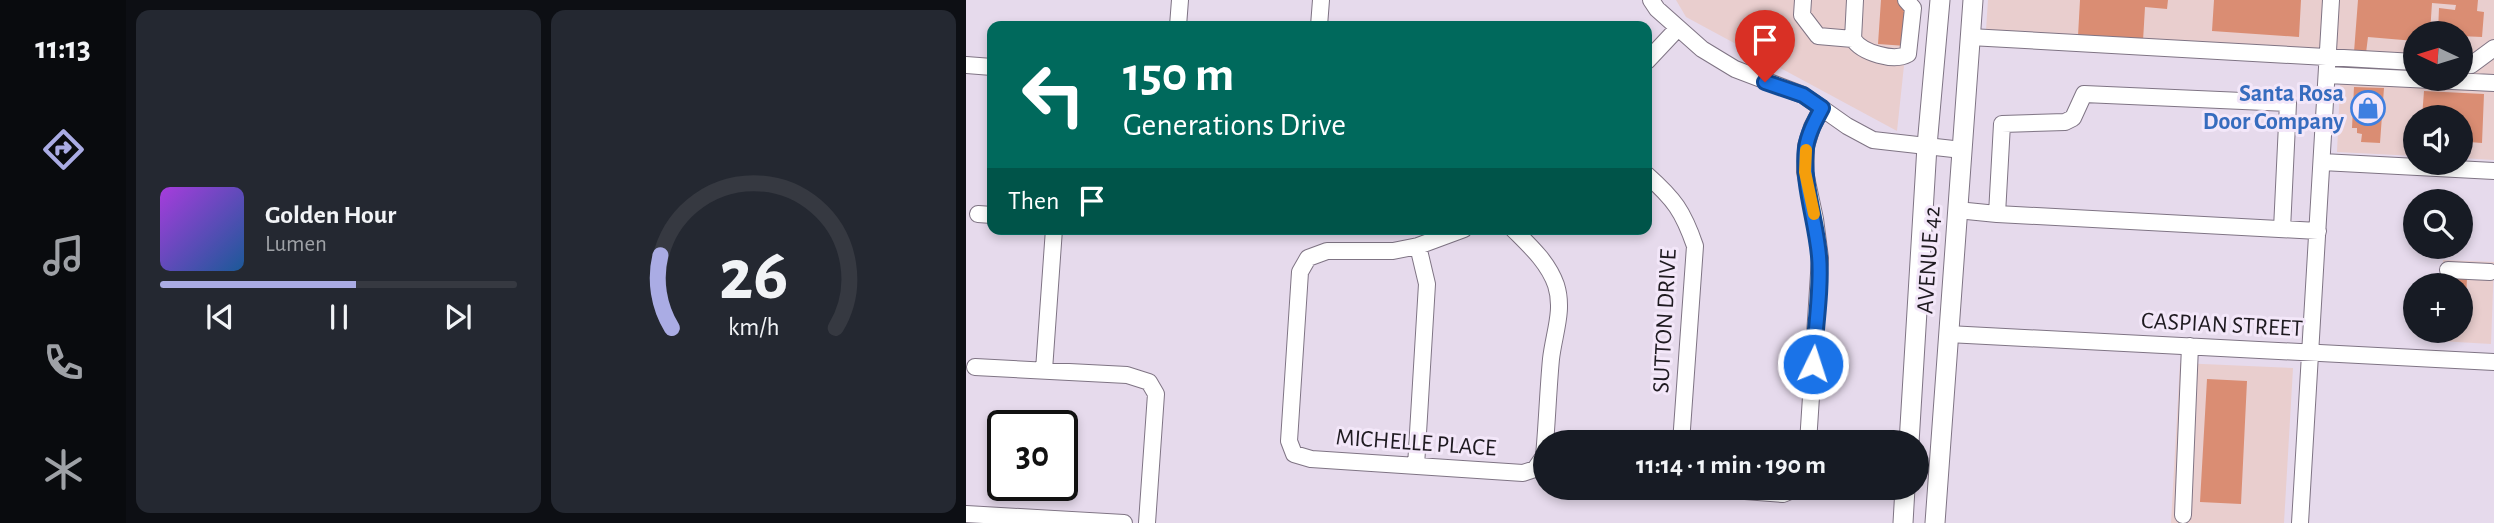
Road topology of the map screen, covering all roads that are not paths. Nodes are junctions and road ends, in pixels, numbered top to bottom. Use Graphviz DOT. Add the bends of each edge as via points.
graph roads {
  1 [pos="1180,0"];
  2 [pos="1321,0"];
  3 [pos="1651,0"];
  4 [pos="1802,0"];
  5 [pos="1855,0"];
  6 [pos="1906,0"];
  7 [pos="1940,0"];
  8 [pos="1961,0"];
  9 [pos="1973,0"];
  10 [pos="2331,0"];
  11 [pos="1178,21"];
  12 [pos="1319,21"];
  13 [pos="1678,28"];
  14 [pos="1970,37"];
  15 [pos="1853,40"];
  16 [pos="2494,48"];
  17 [pos="1652,56"];
  18 [pos="2403,63"];
  19 [pos="2473,64"];
  20 [pos="966,65"];
  21 [pos="987,67"];
  22 [pos="2327,67"];
  23 [pos="2494,83"];
  24 [pos="1967,88"];
  25 [pos="1822,108"];
  26 [pos="1927,146"];
  27 [pos="1962,150"];
  28 [pos="2322,162"];
  29 [pos="2494,171"];
  30 [pos="1652,180"];
  31 [pos="1957,210"];
  32 [pos="1997,214"];
  33 [pos="2282,229"];
  34 [pos="2318,232"];
  35 [pos="1054,235"];
  36 [pos="1448,235"];
  37 [pos="1519,235"];
  38 [pos="1418,246"];
  39 [pos="2448,270"];
  40 [pos="2490,272"];
  41 [pos="1948,334"];
  42 [pos="2190,346"];
  43 [pos="2311,352"];
  44 [pos="2494,362"];
  45 [pos="975,367"];
  46 [pos="1044,370"];
  47 [pos="1682,430"];
  48 [pos="1809,430"];
  49 [pos="1910,430"];
  50 [pos="1416,466"];
  51 [pos="1904,500"];
  52 [pos="966,514"];
  53 [pos="2183,515"];
  54 [pos="1124,523"];
  55 [pos="1147,523"];
  56 [pos="1903,523"];
  57 [pos="1935,523"];
  58 [pos="2300,523"];
  1 -- 11 [label="street"];
  2 -- 12 [label="street"];
  3 -- 13 [label="street"];
  4 -- 15 [label="street" via="1802,16 1818,36"];
  5 -- 15 [label="street"];
  6 -- 15 [label="street" via="1913,8 1908,54 1898,58 1871,52"];
  7 -- 26 [label="main road, AVENUE 42"];
  8 -- 24 [label="main road" via="1957,51"];
  9 -- 14 [label="main road, AVENUE 42"];
  10 -- 22 [label="street"];
  13 -- 17 [label="street"];
  13 -- 25 [label="street" via="1702,50 1735,69 1803,95"];
  14 -- 22 [label="street"];
  14 -- 24 [label="main road, AVENUE 42"];
  16 -- 19 [label="street"];
  18 -- 22 [label="street"];
  20 -- 21 [label="street"];
  22 -- 23 [label="street"];
  22 -- 28 [label="street"];
  24 -- 27 [label="main road, AVENUE 42"];
  25 -- 26 [label="street" via="1873,140"];
  25 -- 48 [label="street" via="1806,146 1805,172 1820,258"];
  26 -- 27 [label="street"];
  26 -- 49 [label="main road, AVENUE 42"];
  27 -- 31 [label="main road, AVENUE 42"];
  28 -- 29 [label="street"];
  28 -- 34 [label="street"];
  30 -- 47 [label="street, SUTTON DRIVE" via="1671,197 1695,246"];
  31 -- 32 [label="street"];
  31 -- 41 [label="main road, AVENUE 42"];
  32 -- 33 [label="street"];
  32 -- 33 [label="street" via="2002,124 2064,122 2073,118 2084,94 2288,103"];
  33 -- 34 [label="street"];
  34 -- 43 [label="street"];
  35 -- 46 [label="street"];
  36 -- 38 [label="street"];
  37 -- 50 [label="street, MICHELLE PLACE" via="1543,260 1560,299 1544,456 1535,469 1523,473"];
  38 -- 50 [label="street" via="1427,284"];
  38 -- 50 [label="street, MICHELLE PLACE" via="1382,252 1327,251 1308,258 1300,272 1289,441 1294,454 1311,459"];
  39 -- 40 [label="street"];
  41 -- 42 [label="street, CASPIAN STREET"];
  41 -- 57 [label="main road, AVENUE 42"];
  42 -- 43 [label="street, CASPIAN STREET"];
  42 -- 53 [label="street"];
  43 -- 44 [label="street, CASPIAN STREET"];
  43 -- 58 [label="street"];
  45 -- 46 [label="street"];
  46 -- 55 [label="street" via="1127,375 1149,382 1156,394"];
  51 -- 56 [label="main road"];
  52 -- 54 [label="street"];
}
